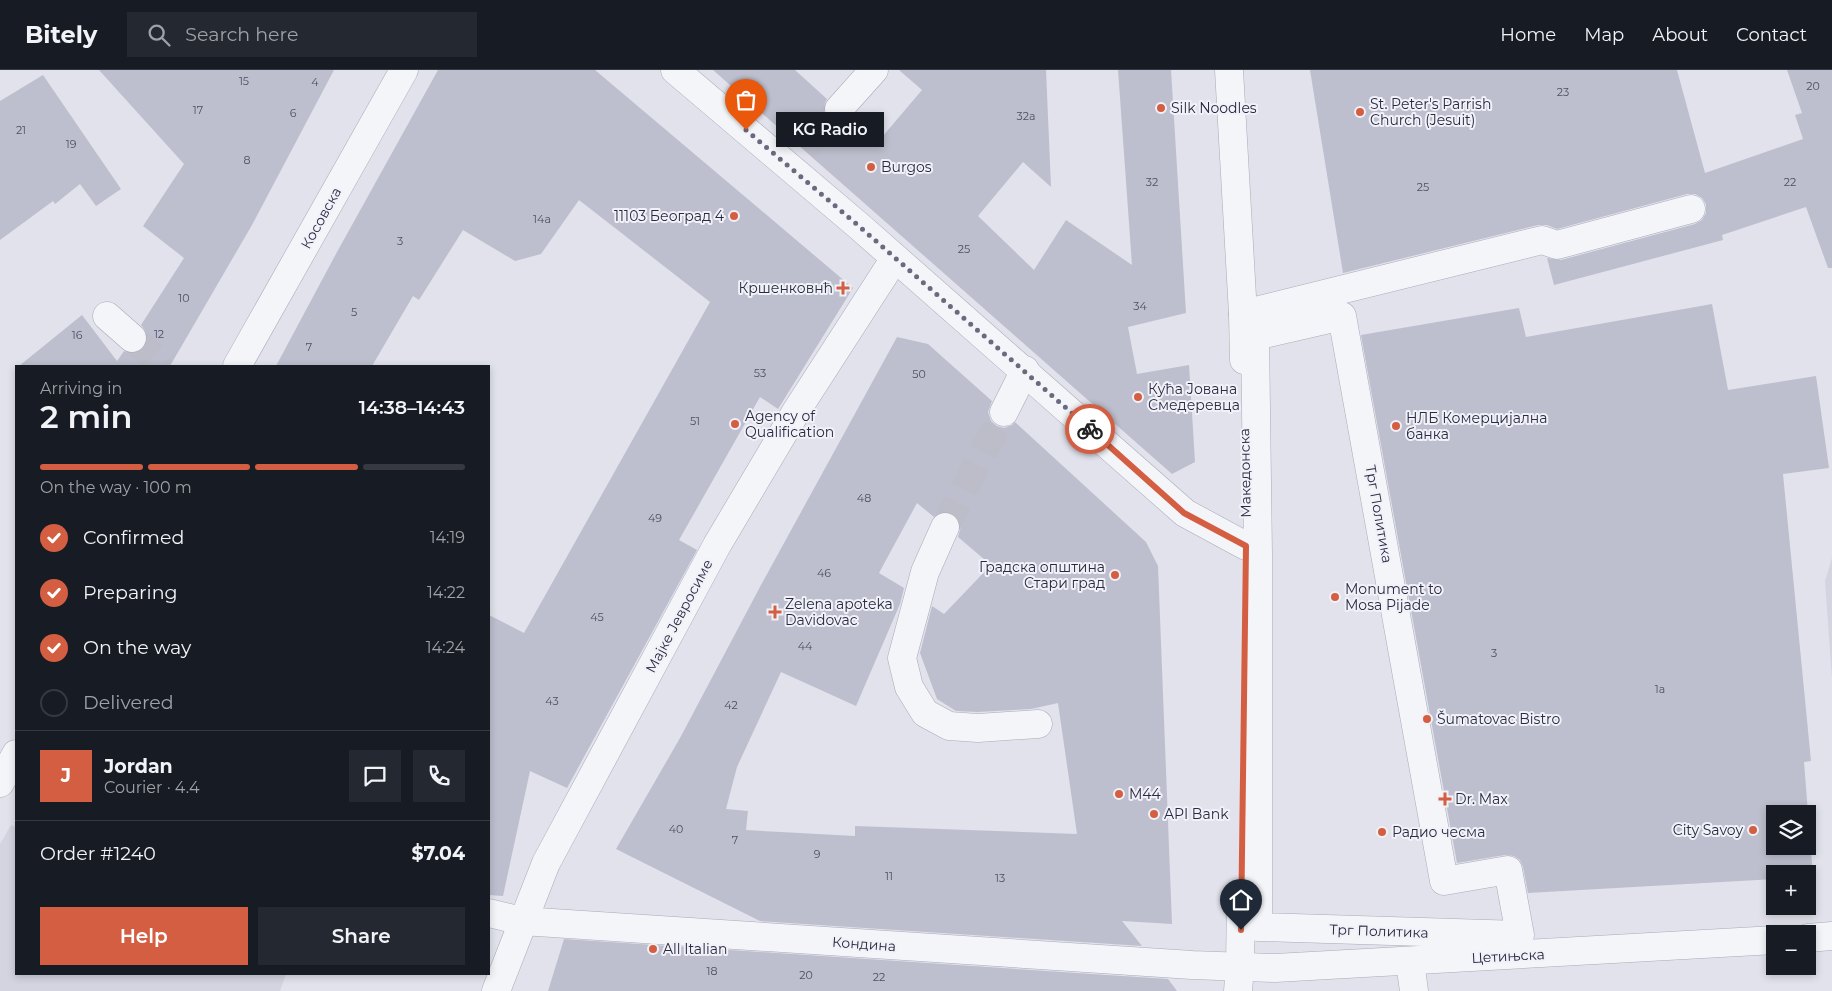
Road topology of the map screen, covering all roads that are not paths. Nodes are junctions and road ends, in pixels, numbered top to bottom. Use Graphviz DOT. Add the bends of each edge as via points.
graph roads {
  1 [pos="404,70"];
  2 [pos="675,70"];
  3 [pos="874,70"];
  4 [pos="1229,70"];
  5 [pos="839,109"];
  6 [pos="1691,208"];
  7 [pos="1547,255"];
  8 [pos="895,258"];
  9 [pos="1433,275"];
  10 [pos="107,316"];
  11 [pos="1243,321"];
  12 [pos="132,338"];
  13 [pos="1346,338"];
  14 [pos="238,365"];
  15 [pos="1025,370"];
  16 [pos="1004,412"];
  17 [pos="945,527"];
  18 [pos="1246,546"];
  19 [pos="1038,724"];
  20 [pos="15,756"];
  21 [pos="0,783"];
  22 [pos="0,793"];
  23 [pos="15,796"];
  24 [pos="490,913"];
  25 [pos="522,921"];
  26 [pos="1832,936"];
  27 [pos="1816,937"];
  28 [pos="1766,941"];
  29 [pos="1410,962"];
  30 [pos="1239,979"];
  31 [pos="496,991"];
  32 [pos="1414,991"];
  1 -- 14 [label="street, Косовска"];
  2 -- 8 [label="street" via="797,158"];
  3 -- 5 [label="street"];
  4 -- 11 [label="street, Македонска"];
  6 -- 9 [label="street" via="1557,245 1542,240"];
  7 -- 9 [label="street"];
  8 -- 15 [label="street"];
  8 -- 25 [label="street, Мајке Јевросиме" via="797,410 717,545 546,863"];
  9 -- 11 [label="street"];
  10 -- 12 [label="street"];
  11 -- 18 [label="street, Македонска"];
  13 -- 13 [label="street, Трг Политика" via="1342,316 1255,336 1258,927 1520,935 1508,870 1444,881"];
  15 -- 16 [label="street"];
  15 -- 18 [label="street" via="1184,513"];
  17 -- 19 [label="street" via="925,572 902,658 908,687 925,713 949,726 978,728"];
  18 -- 30 [label="street, Македонска"];
  20 -- 21 [label="street"];
  22 -- 23 [label="street"];
  24 -- 25 [label="street, Кондина"];
  25 -- 30 [label="street, Кондина"];
  25 -- 31 [label="street, Мајке Јевросиме"];
  26 -- 27 [label="street"];
  28 -- 29 [label="street, Цетињска"];
  29 -- 30 [label="street, Цетињска" via="1275,968"];
  29 -- 32 [label="street"];
}
